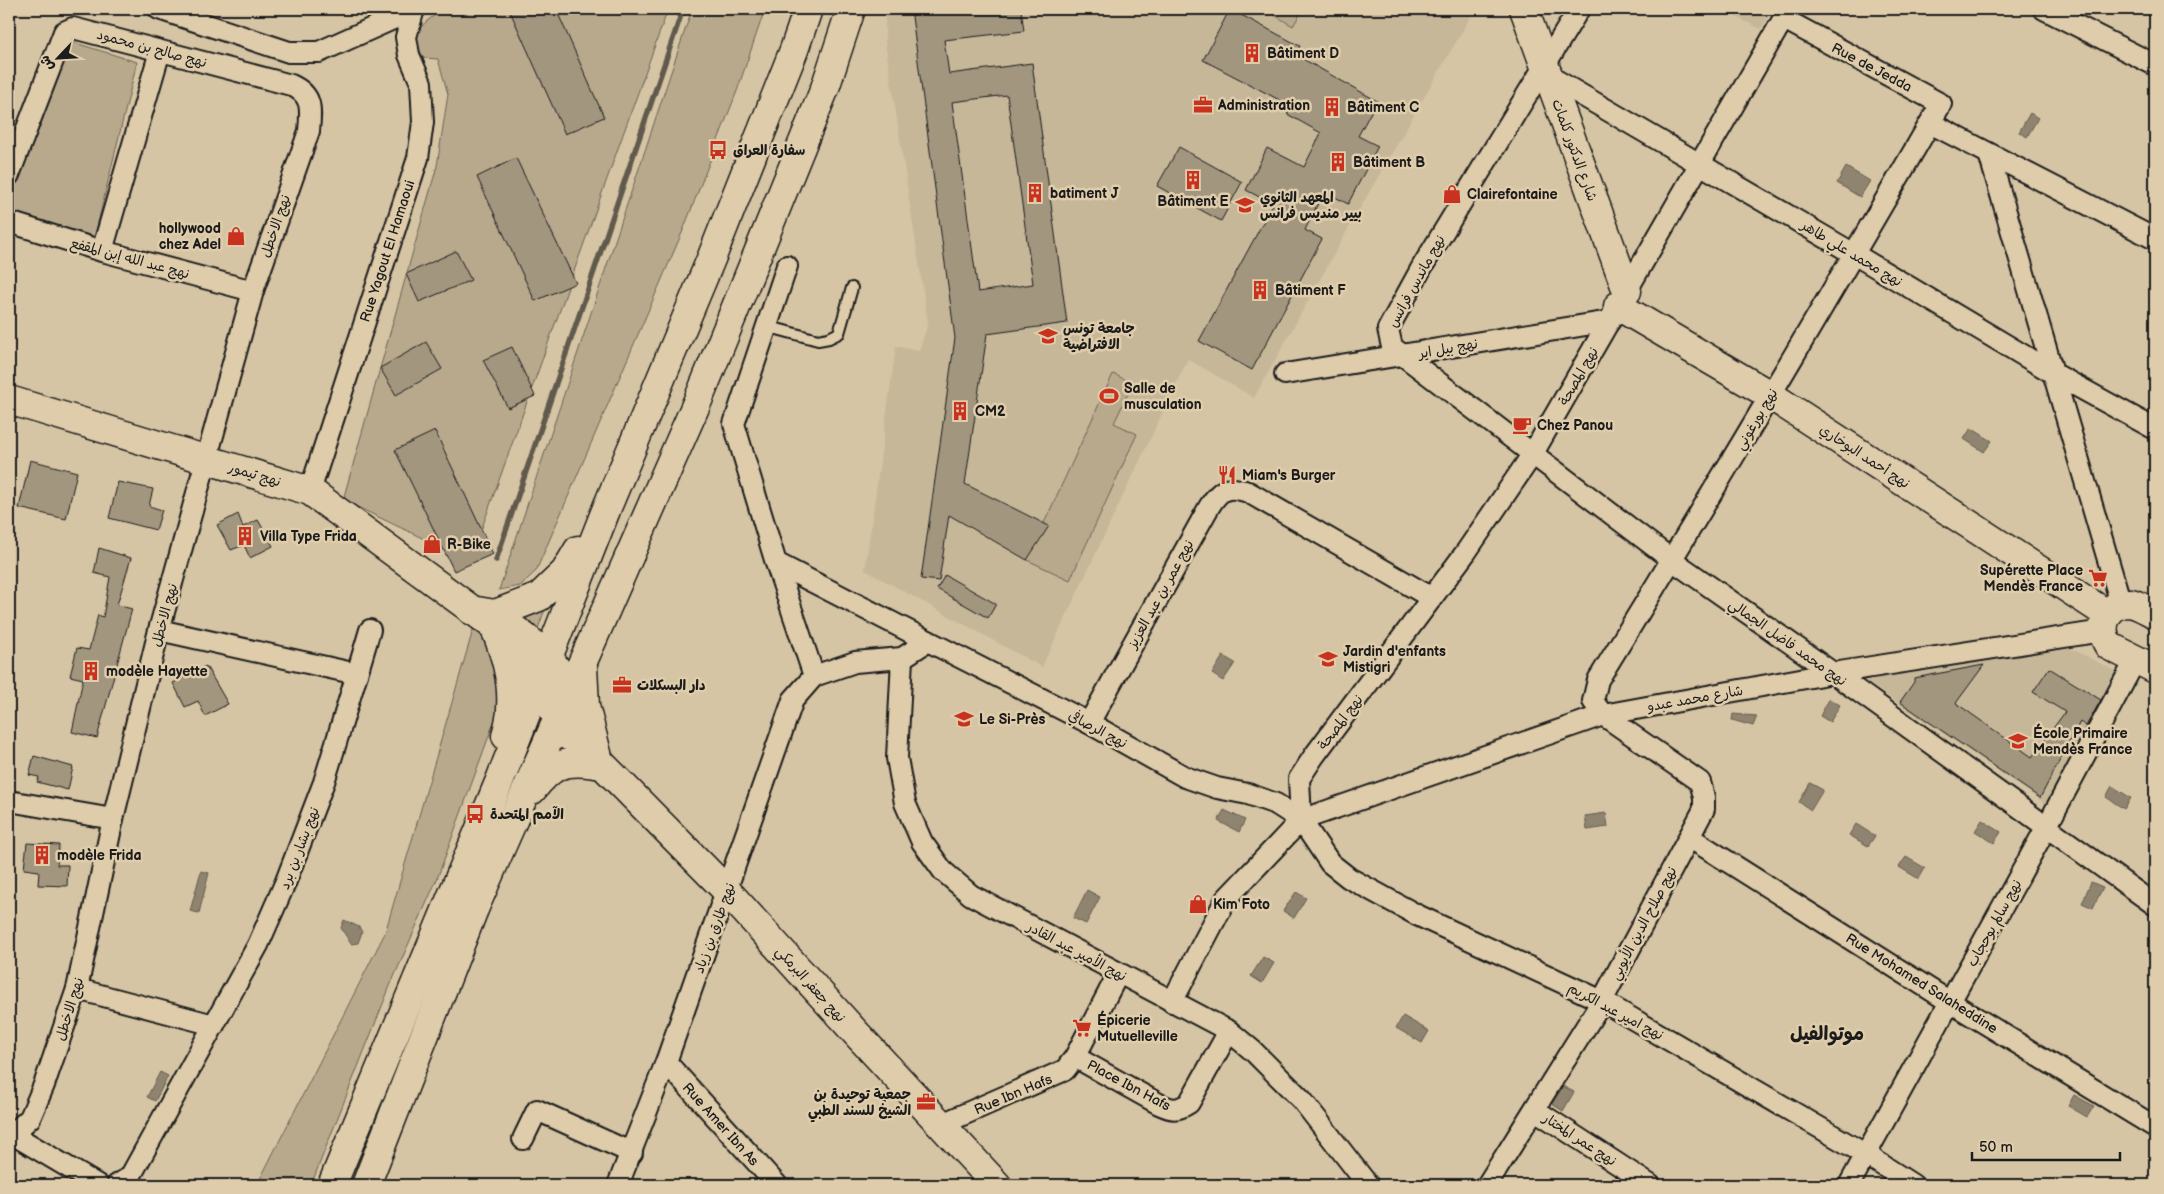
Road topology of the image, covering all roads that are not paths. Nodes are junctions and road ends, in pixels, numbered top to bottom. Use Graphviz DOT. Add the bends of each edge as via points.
graph roads {
  1 [pos="159,9"];
  2 [pos="415,9"];
  3 [pos="808,9"];
  4 [pos="851,9"];
  5 [pos="1524,9"];
  6 [pos="1579,9"];
  7 [pos="2044,9"];
  8 [pos="1787,14"];
  9 [pos="160,52"];
  10 [pos="2155,65"];
  11 [pos="1546,71"];
  12 [pos="301,90"];
  13 [pos="1930,123"];
  14 [pos="1989,154"];
  15 [pos="1700,164"];
  16 [pos="9,175"];
  17 [pos="9,222"];
  18 [pos="2155,239"];
  19 [pos="102,252"];
  20 [pos="1854,254"];
  21 [pos="787,266"];
  22 [pos="852,288"];
  23 [pos="253,291"];
  24 [pos="1618,306"];
  25 [pos="766,326"];
  26 [pos="1402,356"];
  27 [pos="2053,373"];
  28 [pos="1285,374"];
  29 [pos="1770,395"];
  30 [pos="9,400"];
  31 [pos="642,426"];
  32 [pos="2155,429"];
  33 [pos="1532,455"];
  34 [pos="207,459"];
  35 [pos="310,491"];
  36 [pos="608,505"];
  37 [pos="1672,560"];
  38 [pos="776,563"];
  39 [pos="1432,598"];
  40 [pos="2155,614"];
  41 [pos="2110,616"];
  42 [pos="486,617"];
  43 [pos="159,630"];
  44 [pos="370,630"];
  45 [pos="928,640"];
  46 [pos="902,658"];
  47 [pos="2146,664"];
  48 [pos="1833,673"];
  49 [pos="357,674"];
  50 [pos="814,676"];
  51 [pos="558,686"];
  52 [pos="1603,715"];
  53 [pos="1089,724"];
  54 [pos="597,762"];
  55 [pos="500,780"];
  56 [pos="9,801"];
  57 [pos="521,802"];
  58 [pos="113,819"];
  59 [pos="1301,820"];
  60 [pos="2047,826"];
  61 [pos="1689,837"];
  62 [pos="727,891"];
  63 [pos="2155,905"];
  64 [pos="474,909"];
  65 [pos="1118,974"];
  66 [pos="77,989"];
  67 [pos="1602,1001"];
  68 [pos="1172,1002"];
  69 [pos="1950,1002"];
  70 [pos="214,1026"];
  71 [pos="1229,1031"];
  72 [pos="1075,1057"];
  73 [pos="666,1062"];
  74 [pos="1535,1110"];
  75 [pos="942,1124"];
  76 [pos="2155,1127"];
  77 [pos="10,1136"];
  78 [pos="523,1139"];
  79 [pos="632,1153"];
  80 [pos="1865,1154"];
  81 [pos="98,1185"];
  82 [pos="118,1185"];
  83 [pos="332,1185"];
  84 [pos="366,1185"];
  85 [pos="618,1185"];
  86 [pos="777,1185"];
  87 [pos="997,1185"];
  88 [pos="1368,1185"];
  89 [pos="1487,1185"];
  90 [pos="1650,1185"];
  91 [pos="1849,1185"];
  92 [pos="1913,1185"];
  1 -- 2 [label="street" via="289,52 319,52"];
  2 -- 35 [label="street, Rue Yagout El Hamaoui" via="406,37 408,55 421,83 423,122 418,158"];
  3 -- 31 [label="main road"];
  4 -- 51 [label="main road" via="825,88 699,398"];
  5 -- 11 [label="main road, شارع الدكتور كلمات"];
  6 -- 11 [label="street, نهج ماندس فرانس"];
  7 -- 10 [label="street"];
  8 -- 13 [label="street, Rue de Jedda" via="1941,104"];
  8 -- 15 [label="street, نهج المصحة"];
  9 -- 12 [label="street, نهج صالح بن محمود"];
  9 -- 16 [label="street, نهج صالح بن محمود" via="82,29 64,32"];
  9 -- 19 [label="street"];
  11 -- 15 [label="street, نهج محمد علي طاهر"];
  11 -- 24 [label="main road, شارع الدكتور كلمات"];
  11 -- 26 [label="street, نهج ماندس فرانس" via="1422,267 1388,329 1392,347"];
  12 -- 23 [label="street, نهج الاخطل" via="307,96 309,131"];
  13 -- 14 [label="street"];
  13 -- 20 [label="street, نهج بورغوني"];
  14 -- 18 [label="street"];
  14 -- 27 [label="street"];
  15 -- 20 [label="street, نهج محمد علي طاهر"];
  15 -- 24 [label="street, نهج المصحة"];
  17 -- 19 [label="street, نهج عبد الله إبن المقفع"];
  19 -- 23 [label="street, نهج عبد الله إبن المقفع"];
  20 -- 27 [label="street, نهج محمد علي طاهر"];
  20 -- 29 [label="street, نهج بورغوني"];
  21 -- 25 [label="street"];
  22 -- 25 [label="lane" via="839,333 829,338 818,340"];
  23 -- 34 [label="street, نهج الاخطل"];
  24 -- 26 [label="street, نهج بيل اير"];
  24 -- 29 [label="main road, نهج أحمد البوخاري"];
  24 -- 33 [label="street, نهج المصحة"];
  25 -- 38 [label="street" via="734,424"];
  26 -- 28 [label="street, نهج بيل اير"];
  26 -- 33 [label="street, نهج ماندس فرانس"];
  27 -- 32 [label="street, نهج محمد علي طاهر"];
  27 -- 41 [label="street"];
  29 -- 37 [label="street, نهج بورغوني"];
  29 -- 41 [label="main road, نهج أحمد البوخاري"];
  30 -- 34 [label="main road, نهج تيمور"];
  31 -- 36 [label="main road"];
  31 -- 51 [label="main road" via="633,466 561,657"];
  33 -- 37 [label="street, نهج محمد فاضل الجمالي"];
  33 -- 39 [label="street, نهج المصحة"];
  34 -- 35 [label="main road, نهج تيمور"];
  34 -- 43 [label="street, نهج الاخطل"];
  35 -- 42 [label="main road, نهج تيمور"];
  36 -- 42 [label="main road" via="565,572 547,591 528,602"];
  36 -- 51 [label="main road"];
  37 -- 48 [label="street, نهج محمد فاضل الجمالي"];
  37 -- 52 [label="street, نهج بورغوني" via="1598,680 1593,701"];
  38 -- 45 [label="street, نهج الرصافي"];
  38 -- 50 [label="street"];
  39 -- 53 [label="street, نهج عمر بن عبد العزيز" via="1248,492 1227,488 1216,496"];
  39 -- 59 [label="street, نهج المصحة" via="1299,779"];
  40 -- 41 [label="main road" via="2135,604"];
  41 -- 47 [label="main road" via="2109,646"];
  41 -- 48 [label="street, شارع محمد عبدو"];
  42 -- 51 [label="main road, نهج تيمور"];
  42 -- 55 [label="main road" via="506,655 511,677 512,708"];
  43 -- 49 [label="street"];
  43 -- 58 [label="street, نهج الاخطل"];
  44 -- 49 [label="street, نهج بشار بن برد"];
  45 -- 46 [label="street"];
  45 -- 53 [label="street, نهج الرصافي"];
  46 -- 50 [label="street" via="855,662"];
  46 -- 65 [label="street, نهج الأمير عبد القادر" via="897,758 905,803 922,842 943,871 971,895"];
  47 -- 60 [label="street, نهج سالم بوحجاب"];
  48 -- 52 [label="street, شارع محمد عبدو"];
  48 -- 60 [label="street, نهج محمد فاضل الجمالي"];
  49 -- 70 [label="street, نهج بشار بن برد" via="324,782 286,882 258,945"];
  50 -- 62 [label="street, نهج طارق بن زياد" via="793,700"];
  51 -- 54 [label="main road, نهج جعفر البرمكي" via="566,734"];
  51 -- 54 [label="main road" via="585,706"];
  51 -- 55 [label="main road"];
  51 -- 57 [label="main road"];
  51 -- 64 [label="main road" via="498,835"];
  52 -- 59 [label="street, شارع محمد عبدو"];
  52 -- 61 [label="street, نهج صلاح الدين الأيوبي" via="1700,782 1704,809"];
  53 -- 59 [label="street, نهج الرصافي" via="1186,777 1276,804"];
  54 -- 57 [label="main road" via="561,764 543,776"];
  54 -- 62 [label="main road, نهج جعفر البرمكي"];
  55 -- 83 [label="main road"];
  56 -- 58 [label="street"];
  57 -- 64 [label="main road"];
  58 -- 66 [label="street, نهج الاخطل"];
  59 -- 67 [label="street, نهج امير عبد الكريم" via="1330,863 1349,878 1417,915"];
  59 -- 68 [label="street" via="1226,899"];
  60 -- 63 [label="street, نهج محمد فاضل الجمالي"];
  60 -- 69 [label="street, نهج سالم بوحجاب"];
  61 -- 67 [label="street, نهج صلاح الدين الأيوبي"];
  61 -- 69 [label="street, Rue Mohamed Salaheddine"];
  62 -- 73 [label="street, نهج طارق بن زياد"];
  62 -- 75 [label="main road, نهج جعفر البرمكي"];
  64 -- 84 [label="main road"];
  65 -- 68 [label="street, نهج الأمير عبد القادر"];
  65 -- 72 [label="street, Rue Ibn Hafs"];
  66 -- 70 [label="street"];
  66 -- 77 [label="street, نهج الاخطل" via="30,1118"];
  67 -- 74 [label="street, نهج صلاح الدين الأيوبي"];
  67 -- 80 [label="street, نهج امير عبد الكريم"];
  68 -- 71 [label="street, نهج الأمير عبد القادر"];
  69 -- 76 [label="street, Rue Mohamed Salaheddine"];
  69 -- 80 [label="street, نهج سالم بوحجاب"];
  70 -- 82 [label="street, نهج بشار بن برد" via="130,1177"];
  71 -- 72 [label="street, Place Ibn Hafs" via="1189,1103 1179,1110 1159,1104"];
  71 -- 88 [label="street, نهج الأمير عبد القادر" via="1302,1100"];
  72 -- 75 [label="street, Rue Ibn Hafs" via="1065,1070 1055,1076"];
  73 -- 79 [label="street, نهج طارق بن زياد"];
  73 -- 86 [label="street, Rue Amer Ibn As"];
  74 -- 89 [label="street, نهج صلاح الدين الأيوبي"];
  74 -- 90 [label="street, نهج عمر المختار"];
  75 -- 87 [label="main road, نهج جعفر البرمكي"];
  77 -- 81 [label="street"];
  78 -- 79 [label="street" via="537,1110"];
  79 -- 85 [label="street, نهج طارق بن زياد"];
  80 -- 91 [label="street, نهج سالم بوحجاب"];
  80 -- 92 [label="street, نهج امير عبد الكريم"];
}
